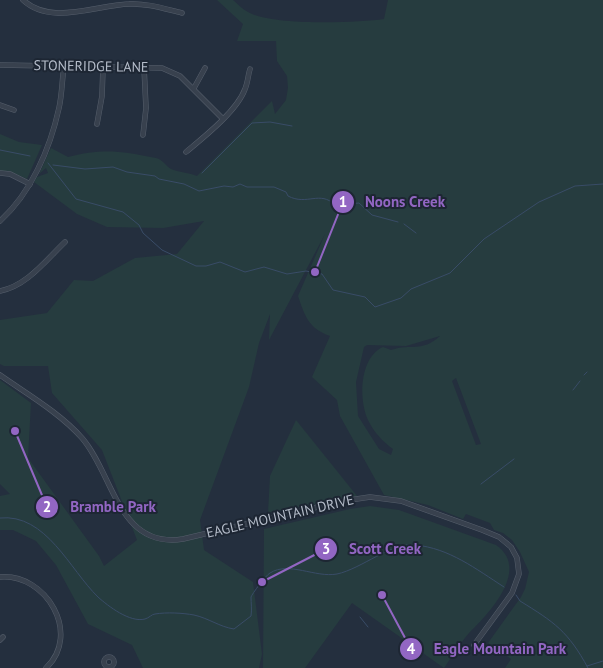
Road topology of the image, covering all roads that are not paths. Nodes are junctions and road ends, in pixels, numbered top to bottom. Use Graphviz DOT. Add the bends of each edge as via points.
graph roads {
  1 [pos="23,0"];
  2 [pos="118,2"];
  3 [pos="182,13"];
  4 [pos="0,65"];
  5 [pos="64,66"];
  6 [pos="103,67"];
  7 [pos="144,67"];
  8 [pos="205,68"];
  9 [pos="250,69"];
  10 [pos="194,88"];
  11 [pos="0,105"];
  12 [pos="14,110"];
  13 [pos="222,118"];
  14 [pos="97,124"];
  15 [pos="143,135"];
  16 [pos="186,152"];
  17 [pos="0,173"];
  18 [pos="30,184"];
  19 [pos="0,220"];
  20 [pos="65,242"];
  21 [pos="0,291"];
  22 [pos="0,374"];
  23 [pos="0,577"];
  24 [pos="474,645"];
  25 [pos="46,668"];
  1 -- 2 [label="street" via="40,10 54,12 74,12"];
  2 -- 3 [label="street" via="145,4"];
  4 -- 5 [label="street, STONERIDGE LANE"];
  5 -- 6 [label="street, STONERIDGE LANE"];
  5 -- 18 [label="street" via="59,108"];
  6 -- 7 [label="street, STONERIDGE LANE"];
  6 -- 14 [label="street"];
  7 -- 10 [label="street, STONERIDGE LANE" via="162,68 180,76"];
  7 -- 15 [label="street" via="146,108"];
  8 -- 10 [label="street"];
  9 -- 13 [label="street" via="245,89"];
  10 -- 13 [label="street, STONERIDGE LANE"];
  11 -- 12 [label="street"];
  13 -- 16 [label="street"];
  17 -- 18 [label="street" via="10,174"];
  18 -- 19 [label="street" via="16,206"];
  20 -- 21 [label="street" via="23,282"];
  22 -- 24 [label="street, EAGLE MOUNTAIN DRIVE" via="78,434 95,456 127,517 140,530 157,538 183,539 343,501 375,497 406,503 499,537 516,554 518,577 512,593"];
  23 -- 25 [label="street" via="17,578 32,584 57,615 60,642 56,656"];
}
